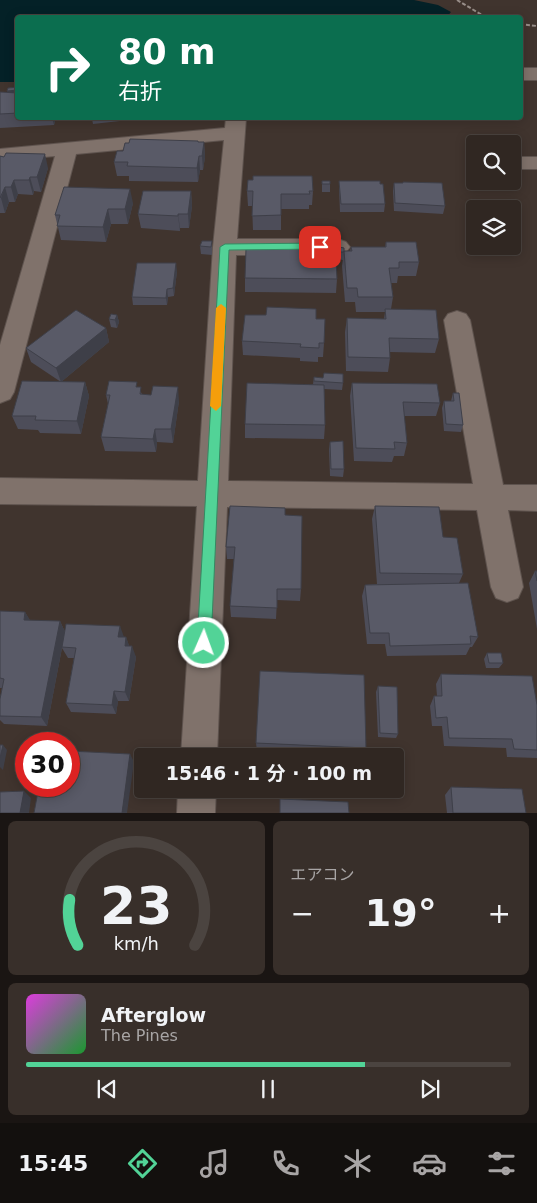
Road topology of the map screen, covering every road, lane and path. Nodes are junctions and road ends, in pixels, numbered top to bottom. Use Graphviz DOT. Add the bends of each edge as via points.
graph roads {
  1 [pos="457,0"];
  2 [pos="482,15"];
  3 [pos="523,24"];
  4 [pos="537,26"];
  5 [pos="523,74"];
  6 [pos="537,74"];
  7 [pos="236,125"];
  8 [pos="67,149"];
  9 [pos="0,155"];
  10 [pos="521,163"];
  11 [pos="537,163"];
  12 [pos="225,247"];
  13 [pos="338,247"];
  14 [pos="457,320"];
  15 [pos="0,392"];
  16 [pos="0,491"];
  17 [pos="211,493"];
  18 [pos="490,497"];
  19 [pos="537,498"];
  20 [pos="507,587"];
  21 [pos="199,748"];
  22 [pos="197,798"];
  23 [pos="196,813"];
  1 -- 2 [label="path"];
  3 -- 4 [label="path"];
  5 -- 6 [label="street"];
  7 -- 8 [label="street"];
  7 -- 12 [label="street"];
  8 -- 9 [label="street"];
  8 -- 15 [label="street"];
  10 -- 11 [label="street"];
  12 -- 13 [label="street"];
  12 -- 17 [label="street"];
  14 -- 18 [label="street"];
  16 -- 17 [label="street"];
  17 -- 18 [label="street"];
  17 -- 21 [label="street"];
  18 -- 19 [label="street"];
  18 -- 20 [label="street"];
  22 -- 23 [label="street"];
}
